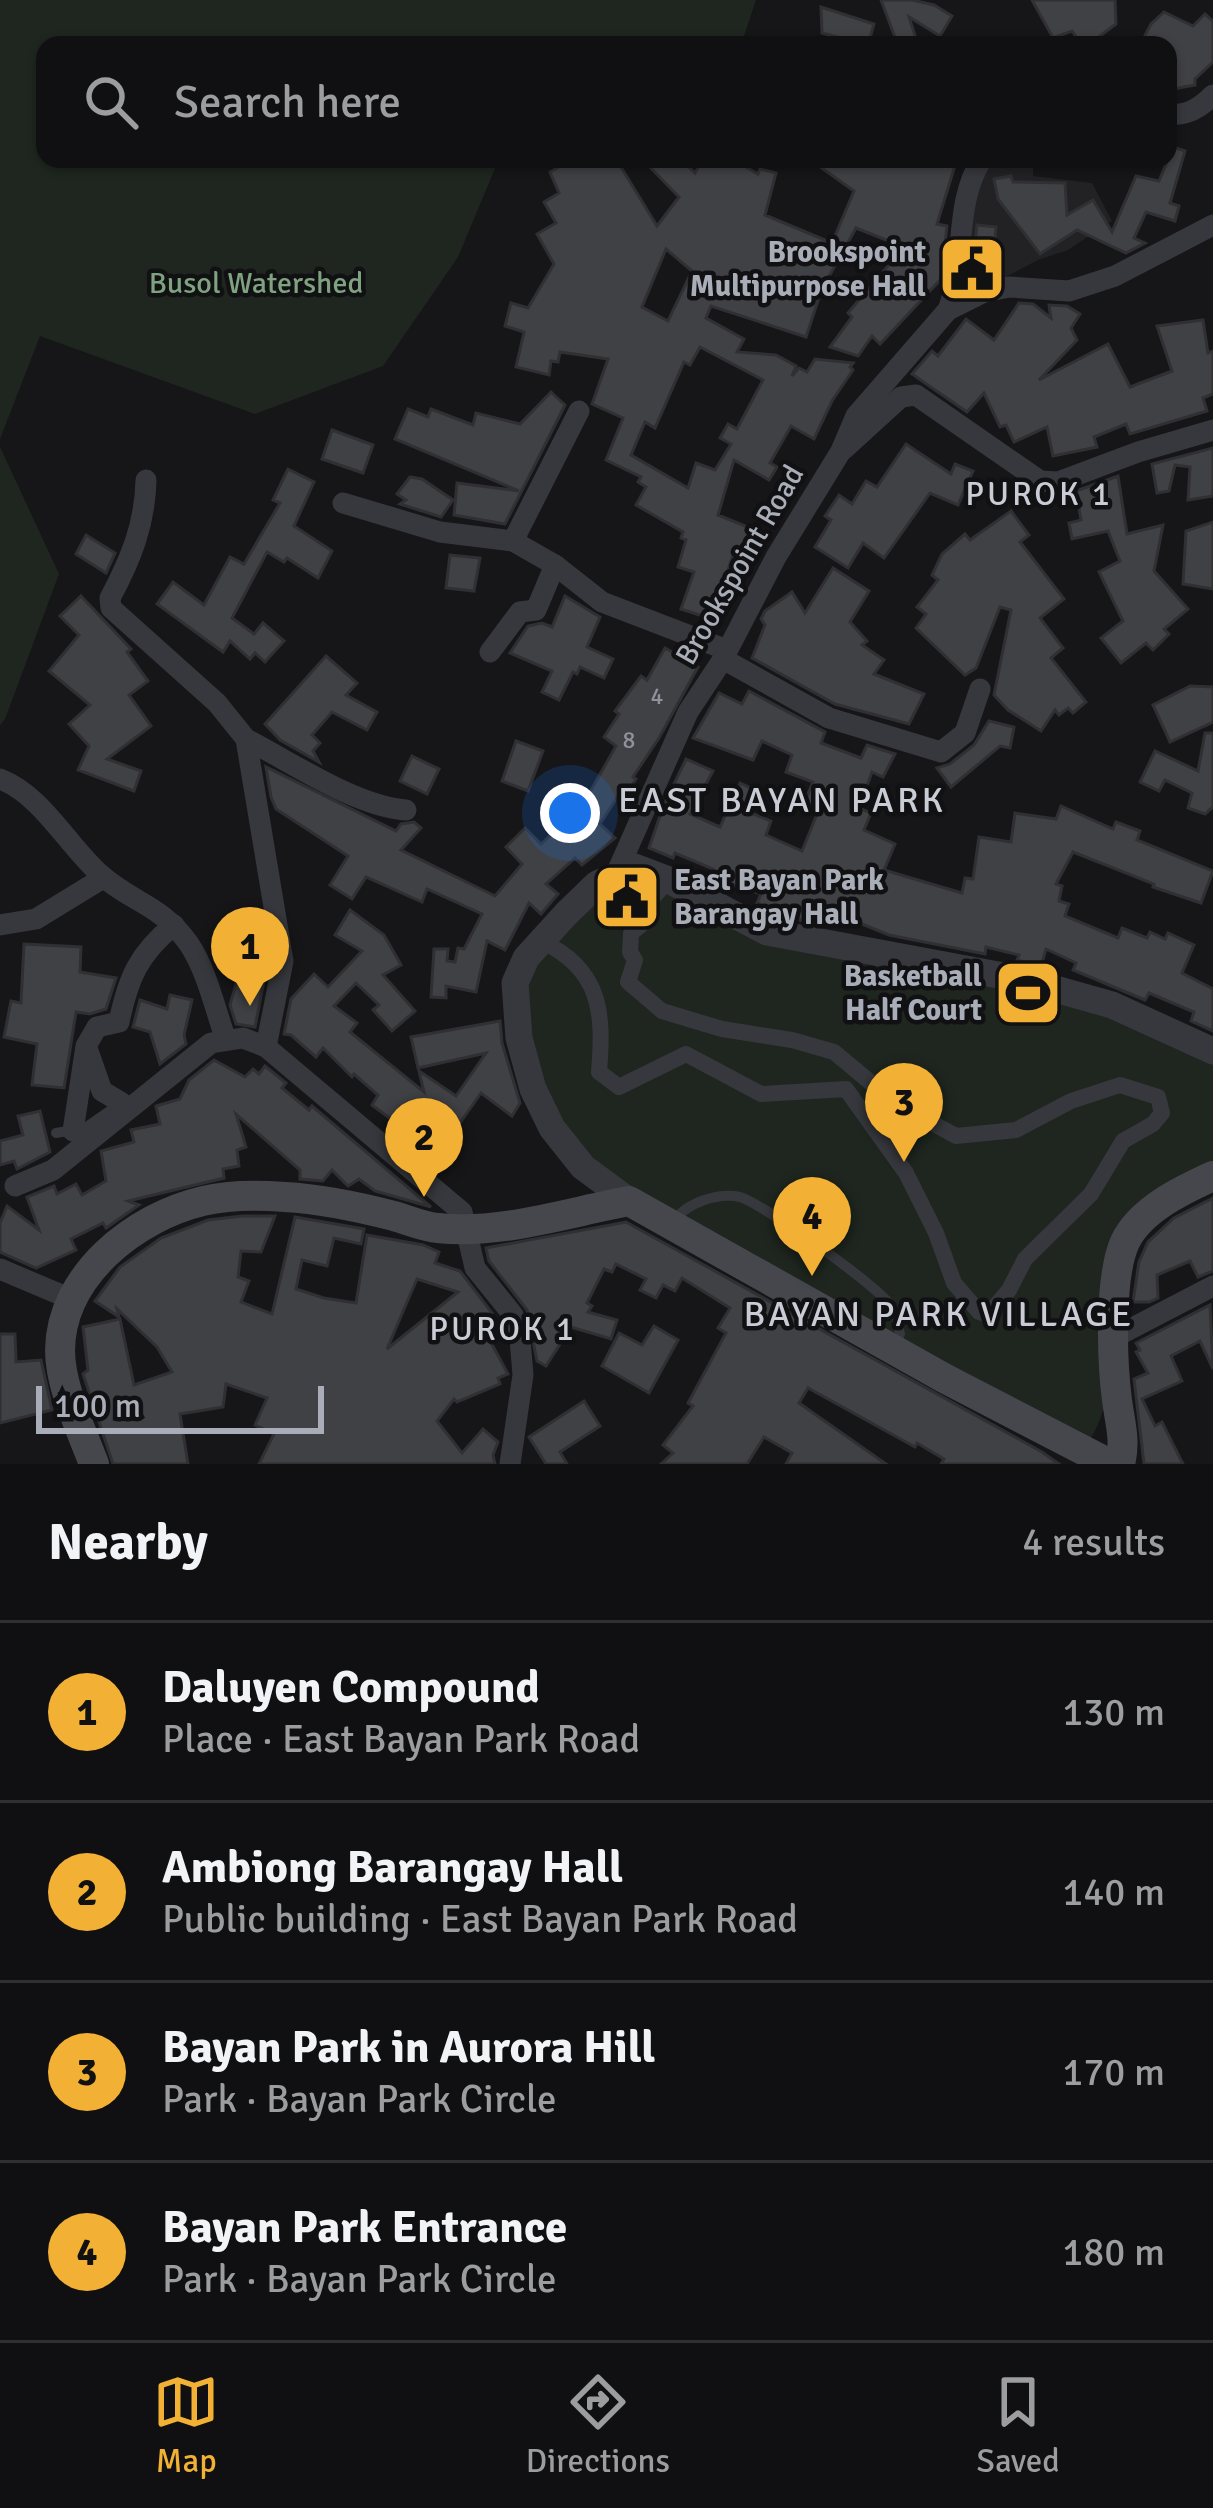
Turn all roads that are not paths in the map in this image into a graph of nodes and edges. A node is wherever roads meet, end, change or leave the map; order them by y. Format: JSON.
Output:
{"nodes":[{"id":1,"x":1213,"y":95,"type":"edge"},
{"id":2,"x":1177,"y":116,"type":"edge"},
{"id":3,"x":976,"y":168,"type":"edge"},
{"id":4,"x":1213,"y":225,"type":"edge"},
{"id":5,"x":948,"y":310,"type":"junction"},
{"id":6,"x":579,"y":411,"type":"dead end"},
{"id":7,"x":1213,"y":430,"type":"edge"},
{"id":8,"x":841,"y":451,"type":"junction"},
{"id":9,"x":146,"y":480,"type":"dead end"},
{"id":10,"x":343,"y":503,"type":"dead end"},
{"id":11,"x":514,"y":541,"type":"junction"},
{"id":12,"x":555,"y":565,"type":"junction"},
{"id":13,"x":490,"y":652,"type":"dead end"},
{"id":14,"x":725,"y":654,"type":"junction"},
{"id":15,"x":980,"y":689,"type":"dead end"},
{"id":16,"x":247,"y":739,"type":"junction"},
{"id":17,"x":0,"y":778,"type":"edge"},
{"id":18,"x":406,"y":810,"type":"dead end"},
{"id":19,"x":617,"y":872,"type":"junction"},
{"id":20,"x":103,"y":878,"type":"junction"},
{"id":21,"x":669,"y":880,"type":"junction"},
{"id":22,"x":0,"y":925,"type":"edge"},
{"id":23,"x":174,"y":925,"type":"junction"},
{"id":24,"x":542,"y":941,"type":"junction"},
{"id":25,"x":226,"y":1040,"type":"junction"},
{"id":26,"x":86,"y":1046,"type":"junction"},
{"id":27,"x":266,"y":1047,"type":"junction"},
{"id":28,"x":1213,"y":1051,"type":"edge"},
{"id":29,"x":130,"y":1101,"type":"junction"},
{"id":30,"x":65,"y":1132,"type":"joint"},
{"id":31,"x":1213,"y":1176,"type":"edge"},
{"id":32,"x":15,"y":1186,"type":"dead end"},
{"id":33,"x":629,"y":1201,"type":"junction"},
{"id":34,"x":673,"y":1224,"type":"junction"},
{"id":35,"x":464,"y":1228,"type":"junction"},
{"id":36,"x":0,"y":1269,"type":"edge"},
{"id":37,"x":1213,"y":1286,"type":"edge"},
{"id":38,"x":71,"y":1299,"type":"junction"},
{"id":39,"x":1115,"y":1337,"type":"junction"},
{"id":40,"x":892,"y":1348,"type":"junction"},
{"id":41,"x":1117,"y":1402,"type":"junction"},
{"id":42,"x":1099,"y":1460,"type":"edge"},
{"id":43,"x":94,"y":1464,"type":"edge"},
{"id":44,"x":510,"y":1464,"type":"edge"},
{"id":45,"x":1120,"y":1464,"type":"edge"}],
"edges":[{"from":1,"to":2,"type":"street"},
{"from":3,"to":5,"type":"street"},
{"from":4,"to":5,"type":"street"},
{"from":5,"to":8,"type":"street","name":"Brookspoint Road"},
{"from":6,"to":11,"type":"street"},
{"from":7,"to":8,"type":"street"},
{"from":8,"to":14,"type":"street","name":"Brookspoint Road"},
{"from":9,"to":16,"type":"street"},
{"from":10,"to":11,"type":"street"},
{"from":11,"to":12,"type":"street"},
{"from":12,"to":13,"type":"street"},
{"from":12,"to":14,"type":"street"},
{"from":14,"to":15,"type":"street"},
{"from":14,"to":19,"type":"street","name":"Brookspoint Road"},
{"from":16,"to":18,"type":"street"},
{"from":16,"to":27,"type":"street"},
{"from":17,"to":20,"type":"street"},
{"from":19,"to":21,"type":"street"},
{"from":19,"to":24,"type":"street"},
{"from":20,"to":22,"type":"street"},
{"from":20,"to":23,"type":"street"},
{"from":21,"to":24,"type":"street"},
{"from":21,"to":28,"type":"street"},
{"from":23,"to":25,"type":"street"},
{"from":23,"to":26,"type":"street"},
{"from":24,"to":33,"type":"street"},
{"from":25,"to":27,"type":"street"},
{"from":25,"to":29,"type":"street"},
{"from":26,"to":29,"type":"street"},
{"from":26,"to":30,"type":"street"},
{"from":27,"to":35,"type":"street"},
{"from":29,"to":30,"type":"lane"},
{"from":29,"to":32,"type":"street"},
{"from":31,"to":39,"type":"main road"},
{"from":33,"to":34,"type":"main road"},
{"from":33,"to":35,"type":"main road"},
{"from":34,"to":40,"type":"main road"},
{"from":34,"to":40,"type":"lane"},
{"from":35,"to":38,"type":"main road"},
{"from":35,"to":44,"type":"street"},
{"from":36,"to":38,"type":"street"},
{"from":37,"to":39,"type":"street"},
{"from":38,"to":43,"type":"main road"},
{"from":39,"to":41,"type":"main road"},
{"from":40,"to":42,"type":"main road"},
{"from":41,"to":42,"type":"main road"},
{"from":41,"to":45,"type":"main road"}]}
